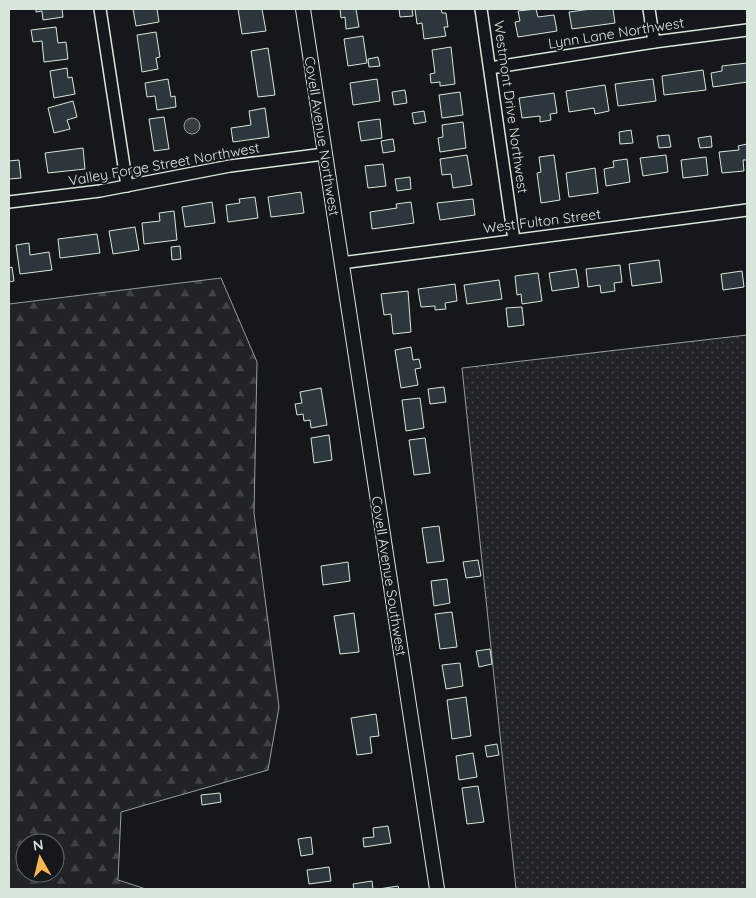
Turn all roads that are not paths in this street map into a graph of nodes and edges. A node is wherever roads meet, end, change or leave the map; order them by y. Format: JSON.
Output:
{"nodes":[{"id":1,"x":100,"y":9,"type":"edge"},
{"id":2,"x":303,"y":9,"type":"edge"},
{"id":3,"x":481,"y":9,"type":"edge"},
{"id":4,"x":649,"y":9,"type":"edge"},
{"id":5,"x":747,"y":30,"type":"edge"},
{"id":6,"x":654,"y":42,"type":"junction"},
{"id":7,"x":490,"y":68,"type":"junction"},
{"id":8,"x":324,"y":154,"type":"junction"},
{"id":9,"x":127,"y":186,"type":"junction"},
{"id":10,"x":9,"y":202,"type":"edge"},
{"id":11,"x":747,"y":210,"type":"edge"},
{"id":12,"x":514,"y":240,"type":"junction"},
{"id":13,"x":341,"y":263,"type":"junction"},
{"id":14,"x":438,"y":889,"type":"edge"}],
"edges":[{"from":1,"to":9,"type":"street"},
{"from":2,"to":8,"type":"street","name":"Covell Avenue Northwest"},
{"from":3,"to":7,"type":"street","name":"Westmont Drive Northwest"},
{"from":4,"to":6,"type":"street"},
{"from":5,"to":6,"type":"street","name":"Lynn Lane Northwest"},
{"from":6,"to":7,"type":"street","name":"Lynn Lane Northwest"},
{"from":7,"to":12,"type":"street","name":"Westmont Drive Northwest"},
{"from":8,"to":9,"type":"street","name":"Valley Forge Street Northwest"},
{"from":8,"to":13,"type":"street","name":"Covell Avenue Northwest"},
{"from":9,"to":10,"type":"street","name":"Valley Forge Street Northwest"},
{"from":11,"to":12,"type":"street","name":"West Fulton Street"},
{"from":12,"to":13,"type":"street","name":"West Fulton Street"},
{"from":13,"to":14,"type":"street","name":"Covell Avenue Southwest"}]}
